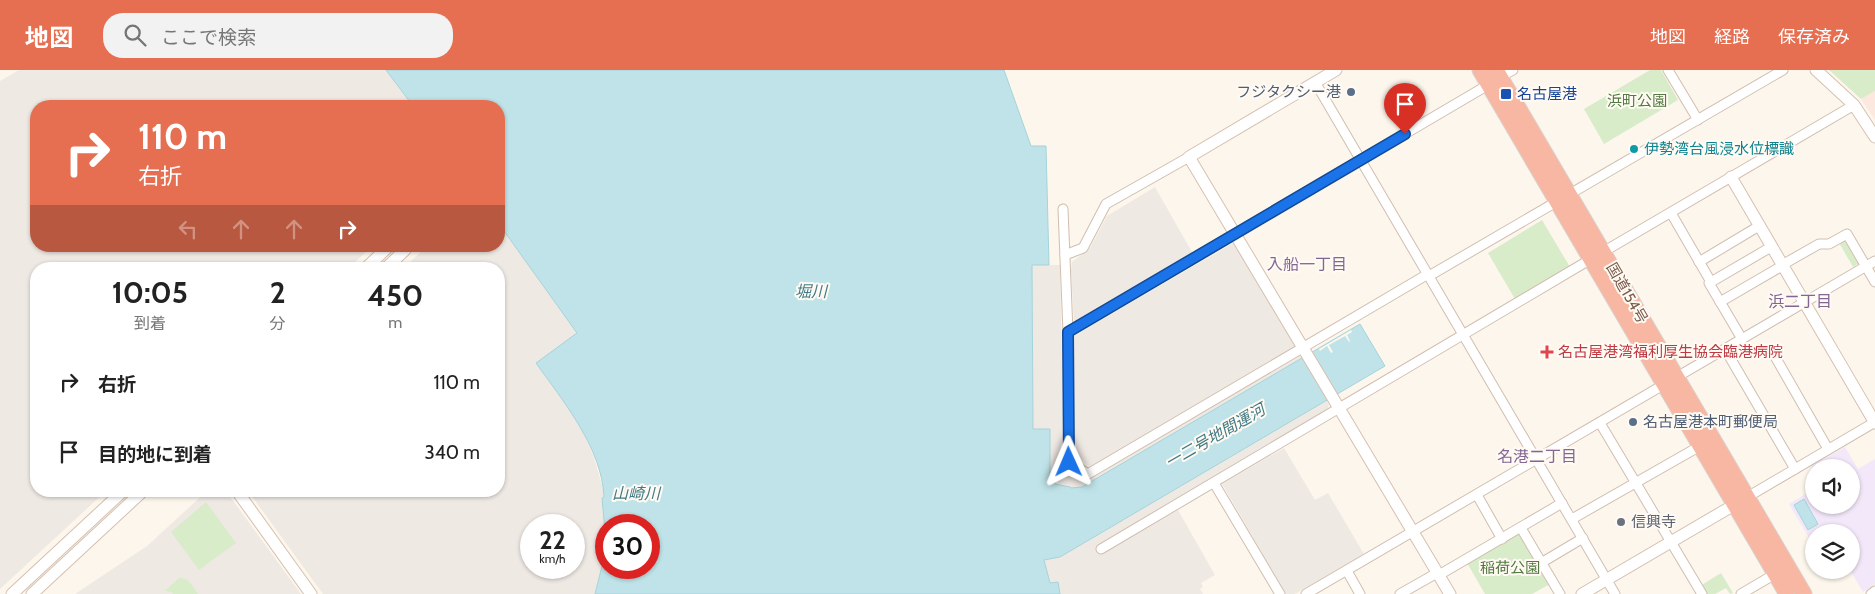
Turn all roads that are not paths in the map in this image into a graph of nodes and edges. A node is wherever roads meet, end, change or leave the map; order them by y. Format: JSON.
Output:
{"nodes":[{"id":1,"x":1336,"y":70,"type":"edge"},
{"id":2,"x":1480,"y":70,"type":"edge"},
{"id":3,"x":1668,"y":70,"type":"edge"},
{"id":4,"x":1783,"y":70,"type":"edge"},
{"id":5,"x":1816,"y":70,"type":"edge"},
{"id":6,"x":1499,"y":75,"type":"edge"},
{"id":7,"x":1315,"y":82,"type":"junction"},
{"id":8,"x":1854,"y":105,"type":"junction"},
{"id":9,"x":1698,"y":120,"type":"junction"},
{"id":10,"x":1875,"y":137,"type":"edge"},
{"id":11,"x":1189,"y":156,"type":"junction"},
{"id":12,"x":1361,"y":160,"type":"junction"},
{"id":13,"x":1731,"y":177,"type":"junction"},
{"id":14,"x":1563,"y":199,"type":"junction"},
{"id":15,"x":1063,"y":209,"type":"dead end"},
{"id":16,"x":1670,"y":212,"type":"junction"},
{"id":17,"x":1759,"y":226,"type":"junction"},
{"id":18,"x":1236,"y":234,"type":"junction"},
{"id":19,"x":1771,"y":247,"type":"junction"},
{"id":20,"x":383,"y":252,"type":"edge"},
{"id":21,"x":404,"y":252,"type":"edge"},
{"id":22,"x":1065,"y":255,"type":"junction"},
{"id":23,"x":1597,"y":256,"type":"junction"},
{"id":24,"x":1875,"y":261,"type":"edge"},
{"id":25,"x":372,"y":262,"type":"edge"},
{"id":26,"x":393,"y":262,"type":"edge"},
{"id":27,"x":1699,"y":262,"type":"junction"},
{"id":28,"x":1782,"y":266,"type":"junction"},
{"id":29,"x":1866,"y":266,"type":"junction"},
{"id":30,"x":1428,"y":275,"type":"junction"},
{"id":31,"x":1710,"y":282,"type":"junction"},
{"id":32,"x":1875,"y":282,"type":"edge"},
{"id":33,"x":1720,"y":302,"type":"junction"},
{"id":34,"x":1804,"y":303,"type":"junction"},
{"id":35,"x":1068,"y":332,"type":"junction"},
{"id":36,"x":1463,"y":334,"type":"junction"},
{"id":37,"x":1742,"y":339,"type":"junction"},
{"id":38,"x":1725,"y":349,"type":"junction"},
{"id":39,"x":1305,"y":350,"type":"junction"},
{"id":40,"x":1773,"y":354,"type":"dead end"},
{"id":41,"x":1670,"y":381,"type":"junction"},
{"id":42,"x":1338,"y":404,"type":"junction"},
{"id":43,"x":1875,"y":422,"type":"edge"},
{"id":44,"x":1600,"y":423,"type":"junction"},
{"id":45,"x":1700,"y":446,"type":"junction"},
{"id":46,"x":1828,"y":449,"type":"junction"},
{"id":47,"x":1537,"y":460,"type":"junction"},
{"id":48,"x":1795,"y":469,"type":"junction"},
{"id":49,"x":1214,"y":482,"type":"junction"},
{"id":50,"x":1635,"y":483,"type":"junction"},
{"id":51,"x":1477,"y":495,"type":"junction"},
{"id":52,"x":117,"y":497,"type":"edge"},
{"id":53,"x":137,"y":497,"type":"edge"},
{"id":54,"x":241,"y":497,"type":"edge"},
{"id":55,"x":1740,"y":501,"type":"junction"},
{"id":56,"x":1562,"y":503,"type":"junction"},
{"id":57,"x":1572,"y":520,"type":"junction"},
{"id":58,"x":1521,"y":528,"type":"junction"},
{"id":59,"x":1413,"y":532,"type":"junction"},
{"id":60,"x":1583,"y":538,"type":"junction"},
{"id":61,"x":1502,"y":539,"type":"junction"},
{"id":62,"x":1671,"y":542,"type":"junction"},
{"id":63,"x":1101,"y":548,"type":"dead end"},
{"id":64,"x":1541,"y":562,"type":"junction"},
{"id":65,"x":1347,"y":570,"type":"junction"},
{"id":66,"x":1438,"y":574,"type":"junction"},
{"id":67,"x":1775,"y":574,"type":"junction"},
{"id":68,"x":1607,"y":579,"type":"junction"},
{"id":69,"x":1875,"y":591,"type":"edge"},
{"id":70,"x":12,"y":594,"type":"edge"},
{"id":71,"x":32,"y":594,"type":"edge"},
{"id":72,"x":311,"y":594,"type":"edge"},
{"id":73,"x":1280,"y":594,"type":"edge"},
{"id":74,"x":1306,"y":594,"type":"edge"},
{"id":75,"x":1360,"y":594,"type":"edge"},
{"id":76,"x":1400,"y":594,"type":"edge"},
{"id":77,"x":1450,"y":594,"type":"edge"},
{"id":78,"x":1560,"y":594,"type":"edge"},
{"id":79,"x":1582,"y":594,"type":"edge"},
{"id":80,"x":1615,"y":594,"type":"edge"},
{"id":81,"x":1702,"y":594,"type":"edge"},
{"id":82,"x":1741,"y":594,"type":"edge"},
{"id":83,"x":1786,"y":594,"type":"edge"},
{"id":84,"x":1804,"y":594,"type":"edge"},
{"id":85,"x":1871,"y":594,"type":"edge"}],
"edges":[{"from":1,"to":7,"type":"street"},
{"from":2,"to":6,"type":"highway","name":"国道154号"},
{"from":3,"to":9,"type":"street"},
{"from":4,"to":9,"type":"street"},
{"from":5,"to":8,"type":"street"},
{"from":6,"to":12,"type":"street"},
{"from":6,"to":14,"type":"highway","name":"国道154号"},
{"from":7,"to":11,"type":"street"},
{"from":7,"to":12,"type":"street"},
{"from":8,"to":10,"type":"street"},
{"from":8,"to":13,"type":"street"},
{"from":9,"to":14,"type":"street"},
{"from":11,"to":18,"type":"street"},
{"from":11,"to":22,"type":"street"},
{"from":12,"to":18,"type":"street"},
{"from":12,"to":30,"type":"street"},
{"from":13,"to":16,"type":"street"},
{"from":13,"to":17,"type":"street"},
{"from":14,"to":23,"type":"highway","name":"国道154号"},
{"from":14,"to":30,"type":"street"},
{"from":15,"to":22,"type":"street"},
{"from":16,"to":23,"type":"street"},
{"from":16,"to":27,"type":"street"},
{"from":17,"to":19,"type":"street"},
{"from":17,"to":27,"type":"street"},
{"from":18,"to":35,"type":"street"},
{"from":18,"to":39,"type":"street"},
{"from":19,"to":28,"type":"street"},
{"from":19,"to":31,"type":"street"},
{"from":20,"to":25,"type":"street"},
{"from":21,"to":26,"type":"street"},
{"from":22,"to":35,"type":"street"},
{"from":23,"to":36,"type":"street"},
{"from":23,"to":41,"type":"highway","name":"国道154号"},
{"from":24,"to":29,"type":"street"},
{"from":27,"to":31,"type":"street"},
{"from":28,"to":29,"type":"street"},
{"from":28,"to":33,"type":"street"},
{"from":28,"to":34,"type":"street"},
{"from":29,"to":32,"type":"street"},
{"from":29,"to":34,"type":"street"},
{"from":30,"to":36,"type":"street"},
{"from":30,"to":39,"type":"street"},
{"from":31,"to":33,"type":"street"},
{"from":33,"to":37,"type":"street"},
{"from":34,"to":37,"type":"street"},
{"from":34,"to":43,"type":"street"},
{"from":35,"to":39,"type":"street"},
{"from":36,"to":42,"type":"street"},
{"from":36,"to":47,"type":"street"},
{"from":37,"to":38,"type":"street"},
{"from":38,"to":41,"type":"street"},
{"from":38,"to":48,"type":"street"},
{"from":39,"to":42,"type":"street"},
{"from":40,"to":46,"type":"street"},
{"from":41,"to":44,"type":"street"},
{"from":41,"to":45,"type":"highway","name":"国道154号"},
{"from":41,"to":55,"type":"highway","name":"国道154号"},
{"from":42,"to":49,"type":"street"},
{"from":42,"to":59,"type":"street"},
{"from":43,"to":46,"type":"street"},
{"from":44,"to":47,"type":"street"},
{"from":44,"to":50,"type":"street"},
{"from":45,"to":50,"type":"street"},
{"from":45,"to":55,"type":"highway","name":"国道154号"},
{"from":46,"to":48,"type":"street"},
{"from":47,"to":51,"type":"street"},
{"from":47,"to":56,"type":"street"},
{"from":48,"to":55,"type":"street"},
{"from":49,"to":63,"type":"street"},
{"from":49,"to":73,"type":"street"},
{"from":50,"to":57,"type":"street"},
{"from":50,"to":62,"type":"street"},
{"from":51,"to":59,"type":"street"},
{"from":51,"to":61,"type":"street"},
{"from":52,"to":70,"type":"street"},
{"from":53,"to":71,"type":"street"},
{"from":54,"to":72,"type":"street"},
{"from":55,"to":62,"type":"street"},
{"from":55,"to":67,"type":"highway","name":"国道154号"},
{"from":55,"to":84,"type":"highway","name":"国道154号"},
{"from":56,"to":57,"type":"street"},
{"from":56,"to":58,"type":"street"},
{"from":57,"to":60,"type":"street"},
{"from":58,"to":61,"type":"street"},
{"from":58,"to":64,"type":"street"},
{"from":59,"to":65,"type":"street"},
{"from":59,"to":66,"type":"street"},
{"from":60,"to":64,"type":"street"},
{"from":60,"to":68,"type":"street"},
{"from":61,"to":66,"type":"street"},
{"from":62,"to":68,"type":"street"},
{"from":62,"to":81,"type":"street"},
{"from":64,"to":78,"type":"street"},
{"from":65,"to":74,"type":"street"},
{"from":65,"to":75,"type":"street"},
{"from":66,"to":76,"type":"street"},
{"from":66,"to":77,"type":"street"},
{"from":67,"to":82,"type":"street"},
{"from":67,"to":83,"type":"highway","name":"国道154号"},
{"from":68,"to":79,"type":"street"},
{"from":68,"to":80,"type":"street"},
{"from":69,"to":85,"type":"street"}]}
